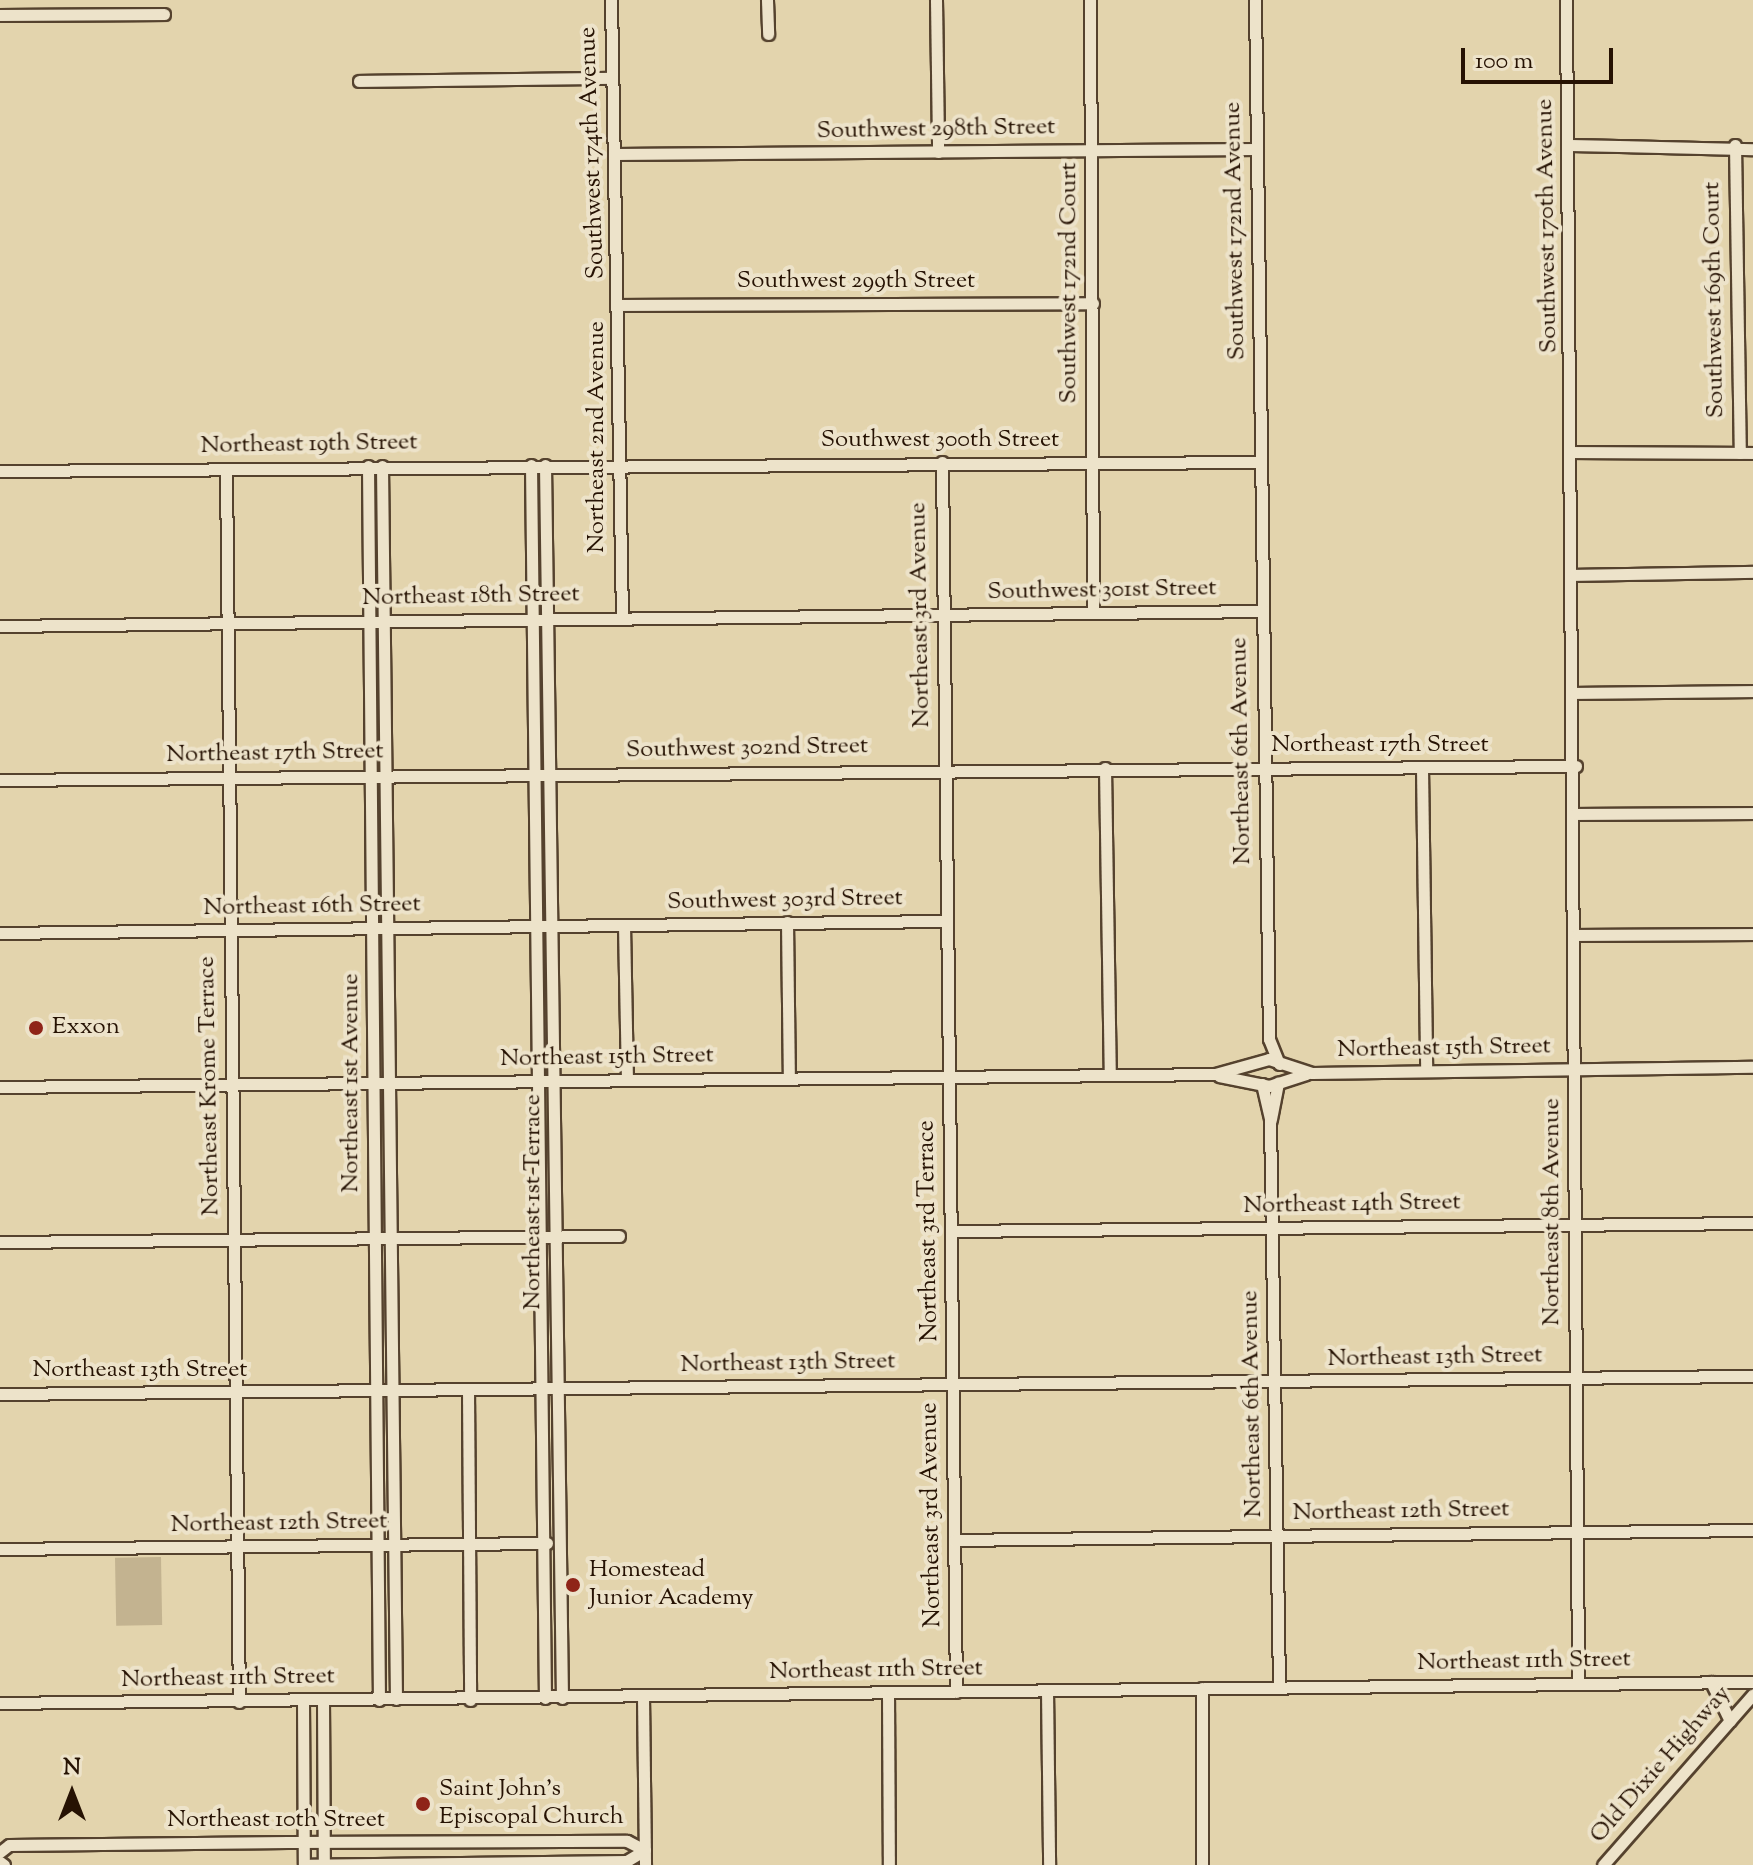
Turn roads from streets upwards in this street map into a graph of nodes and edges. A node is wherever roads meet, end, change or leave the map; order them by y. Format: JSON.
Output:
{"nodes":[{"id":1,"x":611,"y":0,"type":"edge"},
{"id":2,"x":767,"y":0,"type":"edge"},
{"id":3,"x":936,"y":0,"type":"edge"},
{"id":4,"x":1090,"y":0,"type":"edge"},
{"id":5,"x":1255,"y":0,"type":"edge"},
{"id":6,"x":1566,"y":0,"type":"edge"},
{"id":7,"x":164,"y":14,"type":"dead end"},
{"id":8,"x":0,"y":15,"type":"edge"},
{"id":9,"x":768,"y":34,"type":"dead end"},
{"id":10,"x":612,"y":78,"type":"junction"},
{"id":11,"x":359,"y":81,"type":"dead end"},
{"id":12,"x":1570,"y":145,"type":"junction"},
{"id":13,"x":1735,"y":145,"type":"junction"},
{"id":14,"x":1257,"y":149,"type":"junction"},
{"id":15,"x":1753,"y":149,"type":"edge"},
{"id":16,"x":1092,"y":150,"type":"junction"},
{"id":17,"x":938,"y":152,"type":"junction"},
{"id":18,"x":615,"y":154,"type":"junction"},
{"id":19,"x":1093,"y":303,"type":"junction"},
{"id":20,"x":619,"y":305,"type":"junction"},
{"id":21,"x":1573,"y":452,"type":"junction"},
{"id":22,"x":1740,"y":453,"type":"junction"},
{"id":23,"x":1753,"y":453,"type":"edge"},
{"id":24,"x":942,"y":462,"type":"junction"},
{"id":25,"x":1094,"y":462,"type":"junction"},
{"id":26,"x":1261,"y":462,"type":"junction"},
{"id":27,"x":531,"y":465,"type":"junction"},
{"id":28,"x":545,"y":465,"type":"junction"},
{"id":29,"x":620,"y":465,"type":"junction"},
{"id":30,"x":368,"y":466,"type":"junction"},
{"id":31,"x":382,"y":466,"type":"junction"},
{"id":32,"x":226,"y":469,"type":"junction"},
{"id":33,"x":0,"y":471,"type":"edge"},
{"id":34,"x":1753,"y":572,"type":"edge"},
{"id":35,"x":1574,"y":575,"type":"junction"},
{"id":36,"x":1263,"y":611,"type":"junction"},
{"id":37,"x":1093,"y":613,"type":"junction"},
{"id":38,"x":942,"y":615,"type":"junction"},
{"id":39,"x":622,"y":617,"type":"junction"},
{"id":40,"x":533,"y":618,"type":"junction"},
{"id":41,"x":548,"y":618,"type":"junction"},
{"id":42,"x":228,"y":621,"type":"junction"},
{"id":43,"x":369,"y":621,"type":"junction"},
{"id":44,"x":384,"y":621,"type":"junction"},
{"id":45,"x":0,"y":626,"type":"edge"},
{"id":46,"x":1753,"y":691,"type":"edge"},
{"id":47,"x":1575,"y":693,"type":"junction"},
{"id":48,"x":1576,"y":766,"type":"junction"},
{"id":49,"x":945,"y":768,"type":"junction"},
{"id":50,"x":1105,"y":768,"type":"junction"},
{"id":51,"x":1263,"y":768,"type":"junction"},
{"id":52,"x":1422,"y":768,"type":"junction"},
{"id":53,"x":386,"y":774,"type":"junction"},
{"id":54,"x":534,"y":774,"type":"junction"},
{"id":55,"x":550,"y":774,"type":"junction"},
{"id":56,"x":370,"y":775,"type":"junction"},
{"id":57,"x":229,"y":776,"type":"junction"},
{"id":58,"x":0,"y":780,"type":"edge"},
{"id":59,"x":1753,"y":813,"type":"edge"},
{"id":60,"x":1576,"y":814,"type":"junction"},
{"id":61,"x":947,"y":921,"type":"junction"},
{"id":62,"x":787,"y":922,"type":"junction"},
{"id":63,"x":624,"y":925,"type":"junction"},
{"id":64,"x":537,"y":926,"type":"junction"},
{"id":65,"x":553,"y":926,"type":"junction"},
{"id":66,"x":372,"y":928,"type":"junction"},
{"id":67,"x":388,"y":928,"type":"junction"},
{"id":68,"x":231,"y":929,"type":"junction"},
{"id":69,"x":0,"y":933,"type":"edge"},
{"id":70,"x":1753,"y":934,"type":"edge"},
{"id":71,"x":1577,"y":935,"type":"junction"},
{"id":72,"x":1269,"y":1039,"type":"junction"},
{"id":73,"x":1260,"y":1063,"type":"junction"},
{"id":74,"x":1280,"y":1065,"type":"junction"},
{"id":75,"x":1753,"y":1067,"type":"edge"},
{"id":76,"x":1576,"y":1070,"type":"junction"},
{"id":77,"x":1426,"y":1071,"type":"junction"},
{"id":78,"x":1312,"y":1073,"type":"junction"},
{"id":79,"x":1215,"y":1074,"type":"junction"},
{"id":80,"x":1110,"y":1075,"type":"junction"},
{"id":81,"x":949,"y":1077,"type":"junction"},
{"id":82,"x":789,"y":1078,"type":"junction"},
{"id":83,"x":627,"y":1080,"type":"junction"},
{"id":84,"x":538,"y":1081,"type":"junction"},
{"id":85,"x":555,"y":1081,"type":"junction"},
{"id":86,"x":374,"y":1082,"type":"junction"},
{"id":87,"x":391,"y":1082,"type":"junction"},
{"id":88,"x":1278,"y":1082,"type":"junction"},
{"id":89,"x":233,"y":1083,"type":"junction"},
{"id":90,"x":1262,"y":1084,"type":"junction"},
{"id":91,"x":0,"y":1087,"type":"edge"},
{"id":92,"x":1270,"y":1119,"type":"junction"},
{"id":93,"x":1753,"y":1223,"type":"edge"},
{"id":94,"x":1575,"y":1225,"type":"junction"},
{"id":95,"x":1272,"y":1228,"type":"junction"},
{"id":96,"x":951,"y":1231,"type":"junction"},
{"id":97,"x":556,"y":1236,"type":"junction"},
{"id":98,"x":619,"y":1236,"type":"dead end"},
{"id":99,"x":539,"y":1237,"type":"junction"},
{"id":100,"x":375,"y":1238,"type":"junction"},
{"id":101,"x":392,"y":1238,"type":"junction"},
{"id":102,"x":234,"y":1239,"type":"junction"},
{"id":103,"x":0,"y":1242,"type":"edge"},
{"id":104,"x":1753,"y":1376,"type":"edge"},
{"id":105,"x":1576,"y":1378,"type":"junction"},
{"id":106,"x":1274,"y":1382,"type":"junction"},
{"id":107,"x":953,"y":1385,"type":"junction"},
{"id":108,"x":541,"y":1389,"type":"junction"},
{"id":109,"x":557,"y":1389,"type":"junction"},
{"id":110,"x":468,"y":1390,"type":"junction"},
{"id":111,"x":377,"y":1391,"type":"junction"},
{"id":112,"x":393,"y":1391,"type":"junction"},
{"id":113,"x":235,"y":1393,"type":"junction"},
{"id":114,"x":0,"y":1394,"type":"edge"},
{"id":115,"x":1753,"y":1530,"type":"edge"},
{"id":116,"x":1577,"y":1532,"type":"junction"},
{"id":117,"x":1277,"y":1535,"type":"junction"},
{"id":118,"x":954,"y":1540,"type":"junction"},
{"id":119,"x":543,"y":1543,"type":"junction"},
{"id":120,"x":560,"y":1543,"type":"junction"},
{"id":121,"x":378,"y":1544,"type":"junction"},
{"id":122,"x":396,"y":1544,"type":"junction"},
{"id":123,"x":468,"y":1544,"type":"junction"},
{"id":124,"x":237,"y":1547,"type":"junction"},
{"id":125,"x":0,"y":1549,"type":"edge"},
{"id":126,"x":1711,"y":1682,"type":"junction"},
{"id":127,"x":1753,"y":1682,"type":"edge"},
{"id":128,"x":1578,"y":1683,"type":"junction"},
{"id":129,"x":1202,"y":1688,"type":"junction"},
{"id":130,"x":1279,"y":1688,"type":"junction"},
{"id":131,"x":1047,"y":1690,"type":"junction"},
{"id":132,"x":956,"y":1692,"type":"junction"},
{"id":133,"x":888,"y":1693,"type":"junction"},
{"id":134,"x":1753,"y":1694,"type":"edge"},
{"id":135,"x":643,"y":1697,"type":"junction"},
{"id":136,"x":545,"y":1698,"type":"junction"},
{"id":137,"x":562,"y":1698,"type":"junction"},
{"id":138,"x":396,"y":1699,"type":"junction"},
{"id":139,"x":303,"y":1700,"type":"junction"},
{"id":140,"x":323,"y":1700,"type":"junction"},
{"id":141,"x":379,"y":1700,"type":"junction"},
{"id":142,"x":470,"y":1700,"type":"junction"},
{"id":143,"x":239,"y":1702,"type":"junction"},
{"id":144,"x":0,"y":1703,"type":"edge"},
{"id":145,"x":1730,"y":1721,"type":"junction"},
{"id":146,"x":304,"y":1842,"type":"junction"},
{"id":147,"x":464,"y":1842,"type":"junction"},
{"id":148,"x":323,"y":1843,"type":"junction"},
{"id":149,"x":645,"y":1850,"type":"junction"},
{"id":150,"x":0,"y":1852,"type":"edge"},
{"id":151,"x":465,"y":1863,"type":"junction"},
{"id":152,"x":307,"y":1865,"type":"edge"},
{"id":153,"x":324,"y":1865,"type":"edge"},
{"id":154,"x":645,"y":1865,"type":"edge"},
{"id":155,"x":889,"y":1865,"type":"edge"},
{"id":156,"x":1049,"y":1865,"type":"edge"},
{"id":157,"x":1202,"y":1865,"type":"edge"},
{"id":158,"x":1603,"y":1865,"type":"edge"}],
"edges":[{"from":1,"to":10,"type":"street","name":"Southwest 174th Avenue"},
{"from":2,"to":9,"type":"street"},
{"from":3,"to":17,"type":"street"},
{"from":4,"to":16,"type":"street","name":"Southwest 172nd Court"},
{"from":5,"to":14,"type":"street","name":"Southwest 172nd Avenue"},
{"from":6,"to":12,"type":"street","name":"Southwest 170th Avenue"},
{"from":7,"to":8,"type":"street"},
{"from":10,"to":11,"type":"street"},
{"from":10,"to":18,"type":"street","name":"Southwest 174th Avenue"},
{"from":12,"to":13,"type":"street"},
{"from":12,"to":21,"type":"street","name":"Southwest 170th Avenue"},
{"from":13,"to":15,"type":"street"},
{"from":13,"to":22,"type":"street","name":"Southwest 169th Court"},
{"from":14,"to":16,"type":"street","name":"Southwest 298th Street"},
{"from":14,"to":26,"type":"street","name":"Southwest 172nd Avenue"},
{"from":16,"to":17,"type":"street","name":"Southwest 298th Street"},
{"from":16,"to":19,"type":"street","name":"Southwest 172nd Court"},
{"from":17,"to":18,"type":"street","name":"Southwest 298th Street"},
{"from":18,"to":20,"type":"street","name":"Southwest 174th Avenue"},
{"from":19,"to":20,"type":"street","name":"Southwest 299th Street"},
{"from":19,"to":25,"type":"street","name":"Southwest 172nd Court"},
{"from":20,"to":29,"type":"street","name":"Northeast 2nd Avenue"},
{"from":21,"to":22,"type":"street"},
{"from":21,"to":35,"type":"street","name":"Northeast 8th Avenue"},
{"from":22,"to":23,"type":"street"},
{"from":24,"to":25,"type":"street","name":"Southwest 300th Street"},
{"from":24,"to":29,"type":"street","name":"Southwest 300th Street"},
{"from":24,"to":38,"type":"street","name":"Northeast 3rd Avenue"},
{"from":25,"to":26,"type":"street","name":"Southwest 300th Street"},
{"from":25,"to":37,"type":"street","name":"Southwest 172nd Court"},
{"from":26,"to":36,"type":"street","name":"Northeast 6th Avenue"},
{"from":27,"to":28,"type":"street","name":"Northeast 19th Street"},
{"from":27,"to":31,"type":"street","name":"Northeast 19th Street"},
{"from":27,"to":40,"type":"street","name":"Northeast 1st Terrace"},
{"from":28,"to":29,"type":"street","name":"Northeast 19th Street"},
{"from":28,"to":41,"type":"street","name":"Northeast 1st Terrace"},
{"from":29,"to":39,"type":"street","name":"Northeast 2nd Avenue"},
{"from":30,"to":31,"type":"street","name":"Northeast 19th Street"},
{"from":30,"to":32,"type":"street","name":"Northeast 19th Street"},
{"from":30,"to":43,"type":"street","name":"Northeast 1st Avenue"},
{"from":31,"to":44,"type":"street","name":"Northeast 1st Avenue"},
{"from":32,"to":33,"type":"street","name":"Northeast 19th Street"},
{"from":32,"to":42,"type":"street","name":"Northeast Krome Terrace"},
{"from":34,"to":35,"type":"street"},
{"from":35,"to":47,"type":"street","name":"Northeast 8th Avenue"},
{"from":36,"to":37,"type":"street","name":"Southwest 301st Street"},
{"from":36,"to":51,"type":"street","name":"Northeast 6th Avenue"},
{"from":37,"to":38,"type":"street","name":"Southwest 301st Street"},
{"from":38,"to":39,"type":"street","name":"Northeast 18th Street"},
{"from":38,"to":49,"type":"street","name":"Northeast 3rd Avenue"},
{"from":39,"to":41,"type":"street","name":"Northeast 18th Street"},
{"from":40,"to":41,"type":"street","name":"Northeast 18th Street"},
{"from":40,"to":44,"type":"street","name":"Northeast 18th Street"},
{"from":40,"to":54,"type":"street","name":"Northeast 1st Terrace"},
{"from":41,"to":55,"type":"street","name":"Northeast 1st Terrace"},
{"from":42,"to":43,"type":"street","name":"Northeast 18th Street"},
{"from":42,"to":45,"type":"street","name":"Northeast 18th Street"},
{"from":42,"to":57,"type":"street","name":"Northeast Krome Terrace"},
{"from":43,"to":44,"type":"street","name":"Northeast 18th Street"},
{"from":43,"to":56,"type":"street","name":"Northeast 1st Avenue"},
{"from":44,"to":53,"type":"street","name":"Northeast 1st Avenue"},
{"from":46,"to":47,"type":"street"},
{"from":47,"to":48,"type":"street","name":"Northeast 8th Avenue"},
{"from":48,"to":52,"type":"street","name":"Northeast 17th Street"},
{"from":48,"to":60,"type":"street","name":"Northeast 8th Avenue"},
{"from":49,"to":50,"type":"street","name":"Northeast 17th Street"},
{"from":49,"to":55,"type":"street","name":"Southwest 302nd Street"},
{"from":49,"to":61,"type":"street","name":"Northeast 3rd Avenue"},
{"from":50,"to":51,"type":"street","name":"Northeast 17th Street"},
{"from":50,"to":80,"type":"street"},
{"from":51,"to":52,"type":"street","name":"Northeast 17th Street"},
{"from":51,"to":72,"type":"street","name":"Northeast 6th Avenue"},
{"from":52,"to":77,"type":"street"},
{"from":53,"to":54,"type":"street","name":"Northeast 17th Street"},
{"from":53,"to":56,"type":"street","name":"Northeast 17th Street"},
{"from":53,"to":67,"type":"street","name":"Northeast 1st Avenue"},
{"from":54,"to":55,"type":"street","name":"Northeast 17th Street"},
{"from":54,"to":64,"type":"street","name":"Northeast 1st Terrace"},
{"from":55,"to":65,"type":"street","name":"Northeast 1st Terrace"},
{"from":56,"to":57,"type":"street","name":"Northeast 17th Street"},
{"from":56,"to":66,"type":"street","name":"Northeast 1st Avenue"},
{"from":57,"to":58,"type":"street","name":"Northeast 17th Street"},
{"from":57,"to":68,"type":"street","name":"Northeast Krome Terrace"},
{"from":59,"to":60,"type":"street"},
{"from":60,"to":71,"type":"street","name":"Northeast 8th Avenue"},
{"from":61,"to":62,"type":"street","name":"Southwest 303rd Street"},
{"from":61,"to":81,"type":"street","name":"Northeast 3rd Terrace"},
{"from":62,"to":63,"type":"street","name":"Southwest 303rd Street"},
{"from":62,"to":82,"type":"street"},
{"from":63,"to":65,"type":"street","name":"Northeast 16th Street"},
{"from":63,"to":83,"type":"street"},
{"from":64,"to":65,"type":"street","name":"Northeast 16th Street"},
{"from":64,"to":67,"type":"street","name":"Northeast 16th Street"},
{"from":64,"to":84,"type":"street","name":"Northeast 1st Terrace"},
{"from":65,"to":85,"type":"street","name":"Northeast 1st Terrace"},
{"from":66,"to":67,"type":"street","name":"Northeast 16th Street"},
{"from":66,"to":68,"type":"street","name":"Northeast 16th Street"},
{"from":66,"to":86,"type":"street","name":"Northeast 1st Avenue"},
{"from":67,"to":87,"type":"street","name":"Northeast 1st Avenue"},
{"from":68,"to":69,"type":"street","name":"Northeast 16th Street"},
{"from":68,"to":89,"type":"street","name":"Northeast Krome Terrace"},
{"from":70,"to":71,"type":"street"},
{"from":71,"to":76,"type":"street","name":"Northeast 8th Avenue"},
{"from":72,"to":73,"type":"street","name":"Northeast 6th Avenue"},
{"from":72,"to":74,"type":"street","name":"Northeast 6th Avenue"},
{"from":73,"to":74,"type":"street","name":"Northeast 15th Street"},
{"from":73,"to":79,"type":"street","name":"Northeast 15th Street"},
{"from":73,"to":90,"type":"street","name":"Northeast 6th Avenue"},
{"from":74,"to":78,"type":"street","name":"Northeast 15th Street"},
{"from":74,"to":88,"type":"street","name":"Northeast 6th Avenue"},
{"from":75,"to":76,"type":"street","name":"Northeast 15th Street"},
{"from":76,"to":77,"type":"street","name":"Northeast 15th Street"},
{"from":76,"to":94,"type":"street","name":"Northeast 8th Avenue"},
{"from":77,"to":78,"type":"street","name":"Northeast 15th Street"},
{"from":78,"to":88,"type":"street","name":"Northeast 15th Street"},
{"from":79,"to":80,"type":"street","name":"Northeast 15th Street"},
{"from":79,"to":90,"type":"street","name":"Northeast 15th Street"},
{"from":80,"to":81,"type":"street","name":"Northeast 15th Street"},
{"from":81,"to":82,"type":"street","name":"Northeast 15th Street"},
{"from":81,"to":96,"type":"street","name":"Northeast 3rd Terrace"},
{"from":82,"to":83,"type":"street","name":"Northeast 15th Street"},
{"from":83,"to":85,"type":"street","name":"Northeast 15th Street"},
{"from":84,"to":85,"type":"street","name":"Northeast 15th Street"},
{"from":84,"to":87,"type":"street","name":"Northeast 15th Street"},
{"from":84,"to":99,"type":"street","name":"Northeast 1st Terrace"},
{"from":85,"to":97,"type":"street","name":"Northeast 1st Terrace"},
{"from":86,"to":87,"type":"street","name":"Northeast 15th Street"},
{"from":86,"to":89,"type":"street","name":"Northeast 15th Street"},
{"from":86,"to":100,"type":"street","name":"Northeast 1st Avenue"},
{"from":87,"to":101,"type":"street","name":"Northeast 1st Avenue"},
{"from":88,"to":90,"type":"street","name":"Northeast 15th Street"},
{"from":88,"to":92,"type":"street","name":"Northeast 6th Avenue"},
{"from":89,"to":91,"type":"street","name":"Northeast 15th Street"},
{"from":89,"to":102,"type":"street","name":"Northeast Krome Terrace"},
{"from":90,"to":92,"type":"street","name":"Northeast 6th Avenue"},
{"from":92,"to":95,"type":"street","name":"Northeast 6th Avenue"},
{"from":93,"to":94,"type":"street","name":"Northeast 14th Street"},
{"from":94,"to":95,"type":"street","name":"Northeast 14th Street"},
{"from":94,"to":105,"type":"street","name":"Northeast 8th Avenue"},
{"from":95,"to":96,"type":"street","name":"Northeast 14th Street"},
{"from":95,"to":106,"type":"street","name":"Northeast 6th Avenue"},
{"from":96,"to":107,"type":"street","name":"Northeast 3rd Terrace"},
{"from":97,"to":98,"type":"street"},
{"from":97,"to":99,"type":"street"},
{"from":97,"to":109,"type":"street","name":"Northeast 1st Terrace"},
{"from":99,"to":101,"type":"street"},
{"from":99,"to":108,"type":"street","name":"Northeast 1st Terrace"},
{"from":100,"to":101,"type":"street"},
{"from":100,"to":102,"type":"street"},
{"from":100,"to":111,"type":"street","name":"Northeast 1st Avenue"},
{"from":101,"to":112,"type":"street","name":"Northeast 1st Avenue"},
{"from":102,"to":103,"type":"street"},
{"from":102,"to":113,"type":"street","name":"Northeast Krome Terrace"},
{"from":104,"to":105,"type":"street","name":"Northeast 13th Street"},
{"from":105,"to":106,"type":"street","name":"Northeast 13th Street"},
{"from":105,"to":116,"type":"street","name":"Northeast 8th Avenue"},
{"from":106,"to":107,"type":"street","name":"Northeast 13th Street"},
{"from":106,"to":117,"type":"street","name":"Northeast 6th Avenue"},
{"from":107,"to":109,"type":"street","name":"Northeast 13th Street"},
{"from":107,"to":118,"type":"street","name":"Northeast 3rd Avenue"},
{"from":108,"to":109,"type":"street","name":"Northeast 13th Street"},
{"from":108,"to":110,"type":"street","name":"Northeast 13th Street"},
{"from":108,"to":119,"type":"street","name":"Northeast 1st Terrace"},
{"from":109,"to":120,"type":"street","name":"Northeast 1st Terrace"},
{"from":110,"to":112,"type":"street","name":"Northeast 13th Street"},
{"from":110,"to":123,"type":"street"},
{"from":111,"to":112,"type":"street","name":"Northeast 13th Street"},
{"from":111,"to":113,"type":"street","name":"Northeast 13th Street"},
{"from":111,"to":121,"type":"street","name":"Northeast 1st Avenue"},
{"from":112,"to":122,"type":"street","name":"Northeast 1st Avenue"},
{"from":113,"to":114,"type":"street","name":"Northeast 13th Street"},
{"from":113,"to":124,"type":"street","name":"Northeast Krome Terrace"},
{"from":115,"to":116,"type":"street","name":"Northeast 12th Street"},
{"from":116,"to":117,"type":"street","name":"Northeast 12th Street"},
{"from":116,"to":128,"type":"street","name":"Northeast 8th Avenue"},
{"from":117,"to":118,"type":"street","name":"Northeast 12th Street"},
{"from":117,"to":130,"type":"street","name":"Northeast 6th Avenue"},
{"from":118,"to":132,"type":"street","name":"Northeast 3rd Avenue"},
{"from":119,"to":120,"type":"street","name":"Northeast 12th Street"},
{"from":119,"to":123,"type":"street","name":"Northeast 12th Street"},
{"from":119,"to":136,"type":"street","name":"Northeast 1st Terrace"},
{"from":120,"to":137,"type":"street","name":"Northeast 1st Terrace"},
{"from":121,"to":122,"type":"street","name":"Northeast 12th Street"},
{"from":121,"to":124,"type":"street","name":"Northeast 12th Street"},
{"from":121,"to":141,"type":"street","name":"Northeast 1st Avenue"},
{"from":122,"to":123,"type":"street","name":"Northeast 12th Street"},
{"from":122,"to":138,"type":"street","name":"Northeast 1st Avenue"},
{"from":123,"to":142,"type":"street"},
{"from":124,"to":125,"type":"street","name":"Northeast 12th Street"},
{"from":124,"to":143,"type":"street","name":"Northeast Krome Terrace"},
{"from":126,"to":127,"type":"street","name":"Northeast 11th Street"},
{"from":126,"to":128,"type":"street","name":"Northeast 11th Street"},
{"from":126,"to":145,"type":"street"},
{"from":128,"to":130,"type":"street","name":"Northeast 11th Street"},
{"from":129,"to":130,"type":"street","name":"Northeast 11th Street"},
{"from":129,"to":131,"type":"street","name":"Northeast 11th Street"},
{"from":129,"to":157,"type":"street"},
{"from":131,"to":132,"type":"street","name":"Northeast 11th Street"},
{"from":131,"to":156,"type":"street"},
{"from":132,"to":133,"type":"street","name":"Northeast 11th Street"},
{"from":133,"to":135,"type":"street","name":"Northeast 11th Street"},
{"from":133,"to":155,"type":"street"},
{"from":134,"to":145,"type":"street","name":"Old Dixie Highway"},
{"from":135,"to":137,"type":"street","name":"Northeast 11th Street"},
{"from":135,"to":149,"type":"street"},
{"from":136,"to":137,"type":"street","name":"Northeast 11th Street"},
{"from":136,"to":142,"type":"street","name":"Northeast 11th Street"},
{"from":138,"to":141,"type":"street","name":"Northeast 11th Street"},
{"from":138,"to":142,"type":"street","name":"Northeast 11th Street"},
{"from":139,"to":140,"type":"street","name":"Northeast 11th Street"},
{"from":139,"to":143,"type":"street","name":"Northeast 11th Street"},
{"from":139,"to":146,"type":"street"},
{"from":140,"to":141,"type":"street","name":"Northeast 11th Street"},
{"from":140,"to":148,"type":"street"},
{"from":143,"to":144,"type":"street","name":"Northeast 11th Street"},
{"from":145,"to":158,"type":"street","name":"Old Dixie Highway"},
{"from":146,"to":148,"type":"street","name":"Northeast 10th Street"},
{"from":146,"to":150,"type":"street","name":"Northeast 10th Street"},
{"from":146,"to":152,"type":"street"},
{"from":147,"to":148,"type":"street","name":"Northeast 10th Street"},
{"from":147,"to":149,"type":"street","name":"Northeast 10th Street"},
{"from":147,"to":151,"type":"street"},
{"from":148,"to":153,"type":"street"},
{"from":149,"to":151,"type":"street","name":"Northeast 10th Street"},
{"from":149,"to":154,"type":"street"},
{"from":151,"to":153,"type":"street","name":"Northeast 10th Street"},
{"from":152,"to":153,"type":"street","name":"Northeast 10th Street"}]}
